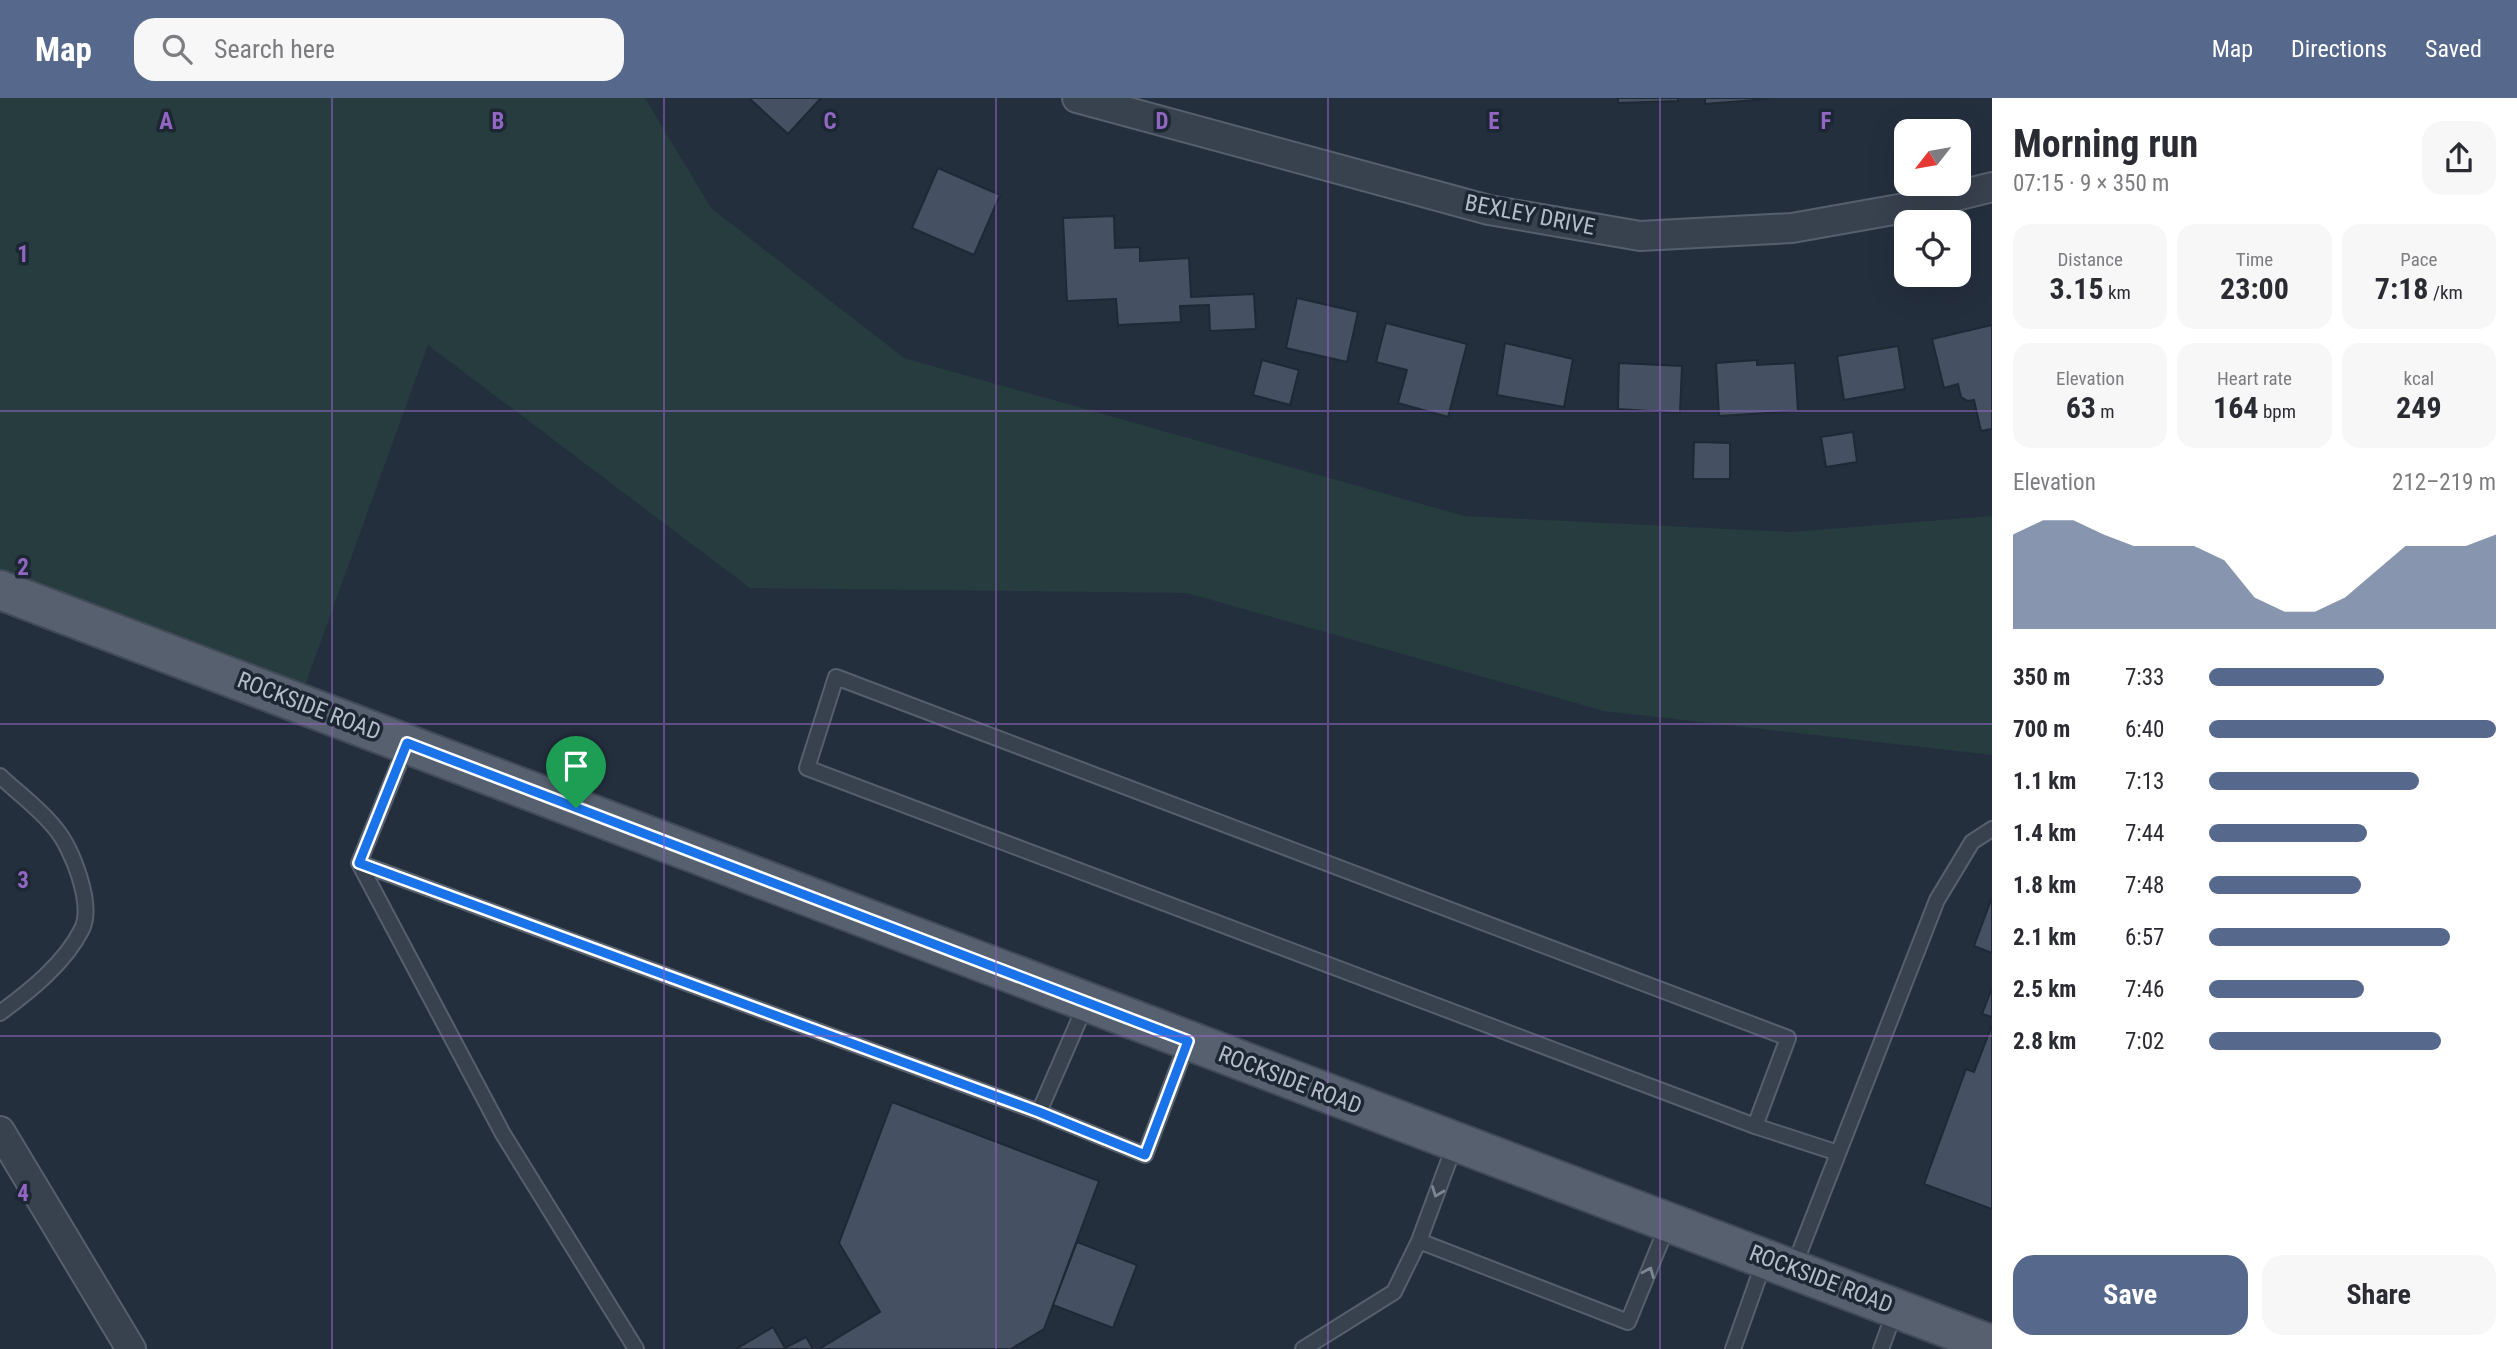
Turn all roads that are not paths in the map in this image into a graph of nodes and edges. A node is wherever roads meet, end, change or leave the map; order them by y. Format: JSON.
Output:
{"nodes":[{"id":1,"x":1077,"y":98,"type":"edge"},
{"id":2,"x":1992,"y":187,"type":"edge"},
{"id":3,"x":0,"y":590,"type":"edge"},
{"id":4,"x":407,"y":743,"type":"junction"},
{"id":5,"x":0,"y":776,"type":"edge"},
{"id":6,"x":1992,"y":829,"type":"edge"},
{"id":7,"x":359,"y":863,"type":"junction"},
{"id":8,"x":1086,"y":1004,"type":"junction"},
{"id":9,"x":0,"y":1013,"type":"edge"},
{"id":10,"x":1188,"y":1041,"type":"junction"},
{"id":11,"x":1039,"y":1112,"type":"junction"},
{"id":12,"x":1755,"y":1126,"type":"junction"},
{"id":13,"x":0,"y":1131,"type":"edge"},
{"id":14,"x":1455,"y":1143,"type":"junction"},
{"id":15,"x":1838,"y":1153,"type":"junction"},
{"id":16,"x":1669,"y":1222,"type":"junction"},
{"id":17,"x":1419,"y":1241,"type":"junction"},
{"id":18,"x":1779,"y":1263,"type":"junction"},
{"id":19,"x":1896,"y":1307,"type":"junction"},
{"id":20,"x":1992,"y":1345,"type":"edge"},
{"id":21,"x":131,"y":1349,"type":"edge"},
{"id":22,"x":636,"y":1349,"type":"edge"},
{"id":23,"x":1303,"y":1349,"type":"edge"},
{"id":24,"x":1732,"y":1349,"type":"edge"},
{"id":25,"x":1881,"y":1349,"type":"edge"}],
"edges":[{"from":1,"to":2,"type":"street","name":"BEXLEY DRIVE"},
{"from":3,"to":4,"type":"main road","name":"ROCKSIDE ROAD"},
{"from":4,"to":7,"type":"lane"},
{"from":4,"to":8,"type":"main road","name":"ROCKSIDE ROAD"},
{"from":5,"to":9,"type":"lane"},
{"from":6,"to":15,"type":"lane"},
{"from":7,"to":11,"type":"lane"},
{"from":7,"to":22,"type":"lane"},
{"from":8,"to":10,"type":"main road","name":"ROCKSIDE ROAD"},
{"from":8,"to":11,"type":"lane"},
{"from":10,"to":11,"type":"lane"},
{"from":10,"to":14,"type":"main road","name":"ROCKSIDE ROAD"},
{"from":12,"to":12,"type":"lane"},
{"from":12,"to":15,"type":"lane"},
{"from":13,"to":21,"type":"street"},
{"from":14,"to":16,"type":"main road","name":"ROCKSIDE ROAD"},
{"from":14,"to":17,"type":"lane","one_way":true},
{"from":15,"to":18,"type":"lane"},
{"from":17,"to":16,"type":"lane","one_way":true},
{"from":16,"to":18,"type":"main road","name":"ROCKSIDE ROAD"},
{"from":17,"to":23,"type":"lane"},
{"from":18,"to":19,"type":"main road","name":"ROCKSIDE ROAD"},
{"from":18,"to":24,"type":"lane"},
{"from":19,"to":20,"type":"main road","name":"ROCKSIDE ROAD"},
{"from":19,"to":25,"type":"lane"}]}
